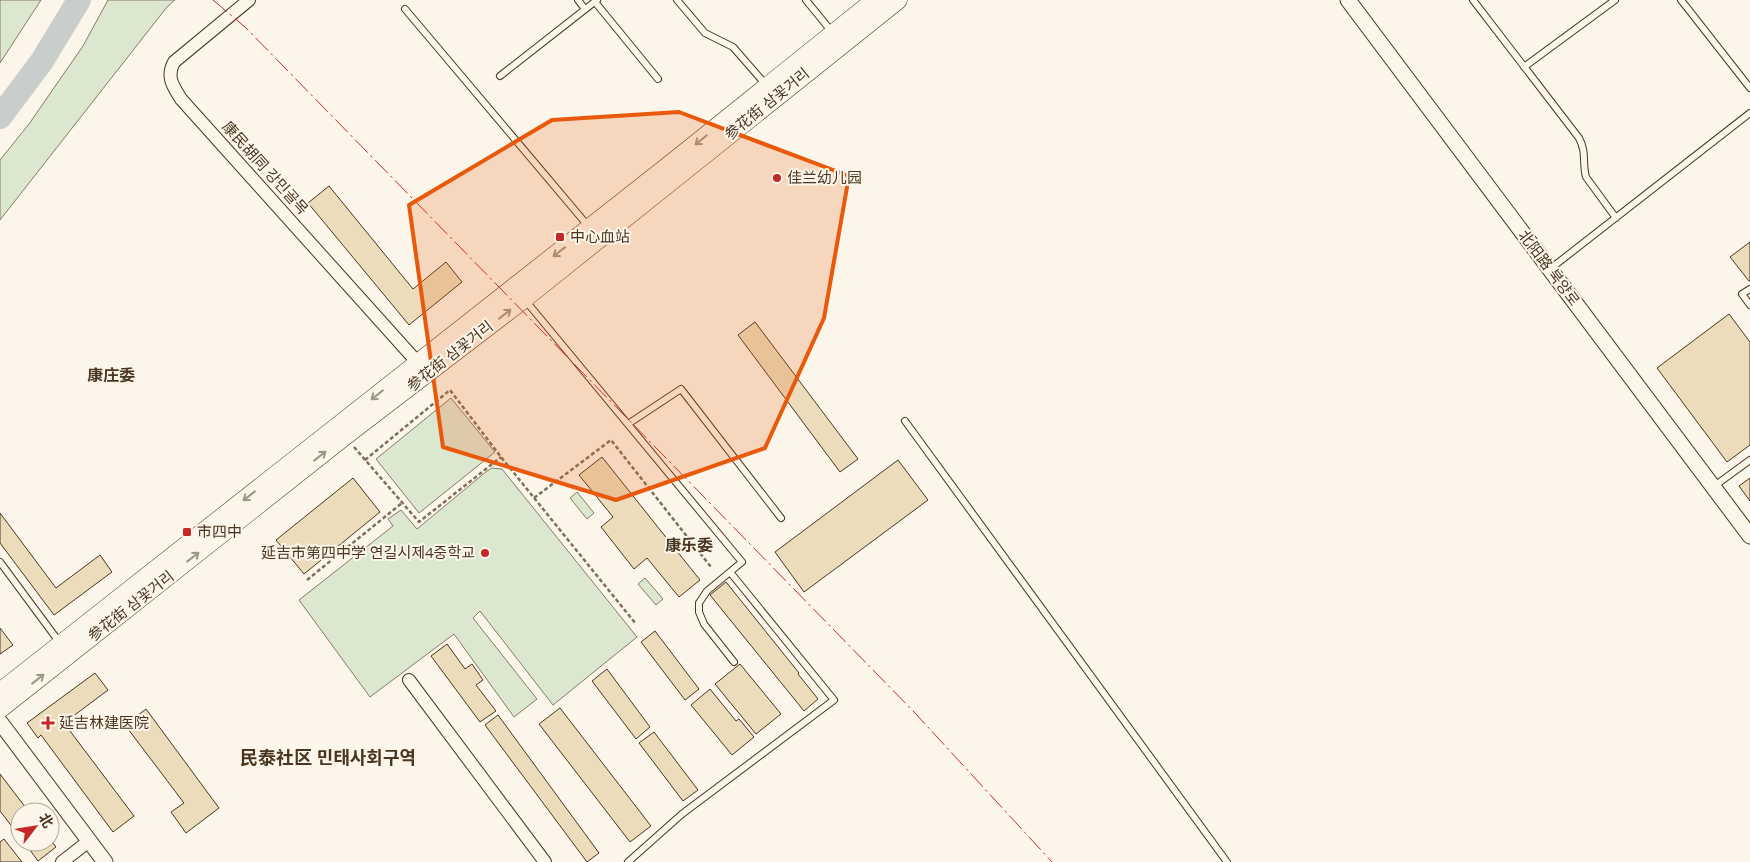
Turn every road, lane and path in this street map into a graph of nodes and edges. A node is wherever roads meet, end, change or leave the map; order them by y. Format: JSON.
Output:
{"nodes":[{"id":1,"x":249,"y":0,"type":"edge"},
{"id":2,"x":578,"y":0,"type":"edge"},
{"id":3,"x":677,"y":0,"type":"edge"},
{"id":4,"x":806,"y":0,"type":"edge"},
{"id":5,"x":875,"y":0,"type":"edge"},
{"id":6,"x":898,"y":0,"type":"edge"},
{"id":7,"x":1348,"y":0,"type":"edge"},
{"id":8,"x":1473,"y":0,"type":"edge"},
{"id":9,"x":1615,"y":0,"type":"edge"},
{"id":10,"x":1681,"y":0,"type":"edge"},
{"id":11,"x":596,"y":1,"type":"edge"},
{"id":12,"x":405,"y":9,"type":"dead end"},
{"id":13,"x":585,"y":9,"type":"junction"},
{"id":14,"x":834,"y":33,"type":"junction"},
{"id":15,"x":1524,"y":67,"type":"junction"},
{"id":16,"x":500,"y":76,"type":"dead end"},
{"id":17,"x":658,"y":78,"type":"dead end"},
{"id":18,"x":768,"y":86,"type":"junction"},
{"id":19,"x":1750,"y":88,"type":"edge"},
{"id":20,"x":1750,"y":113,"type":"edge"},
{"id":21,"x":1616,"y":218,"type":"junction"},
{"id":22,"x":590,"y":228,"type":"junction"},
{"id":23,"x":1550,"y":269,"type":"junction"},
{"id":24,"x":1750,"y":289,"type":"edge"},
{"id":25,"x":524,"y":299,"type":"junction"},
{"id":26,"x":1750,"y":305,"type":"edge"},
{"id":27,"x":418,"y":363,"type":"junction"},
{"id":28,"x":904,"y":422,"type":"dead end"},
{"id":29,"x":628,"y":424,"type":"junction"},
{"id":30,"x":345,"y":436,"type":"junction"},
{"id":31,"x":501,"y":457,"type":"junction"},
{"id":32,"x":365,"y":460,"type":"junction"},
{"id":33,"x":1750,"y":460,"type":"edge"},
{"id":34,"x":1713,"y":487,"type":"junction"},
{"id":35,"x":534,"y":498,"type":"junction"},
{"id":36,"x":402,"y":503,"type":"junction"},
{"id":37,"x":782,"y":518,"type":"dead end"},
{"id":38,"x":1750,"y":536,"type":"edge"},
{"id":39,"x":0,"y":562,"type":"edge"},
{"id":40,"x":711,"y":567,"type":"dead end"},
{"id":41,"x":730,"y":572,"type":"junction"},
{"id":42,"x":307,"y":580,"type":"dead end"},
{"id":43,"x":636,"y":624,"type":"dead end"},
{"id":44,"x":61,"y":644,"type":"junction"},
{"id":45,"x":734,"y":662,"type":"dead end"},
{"id":46,"x":409,"y":680,"type":"dead end"},
{"id":47,"x":0,"y":692,"type":"edge"},
{"id":48,"x":0,"y":709,"type":"edge"},
{"id":49,"x":0,"y":722,"type":"edge"},
{"id":50,"x":89,"y":842,"type":"junction"},
{"id":51,"x":62,"y":862,"type":"edge"},
{"id":52,"x":105,"y":862,"type":"edge"},
{"id":53,"x":545,"y":862,"type":"edge"},
{"id":54,"x":628,"y":862,"type":"edge"},
{"id":55,"x":1228,"y":862,"type":"edge"}],
"edges":[{"from":1,"to":27,"type":"street","name":"康民胡同 강민골목"},
{"from":2,"to":13,"type":"lane"},
{"from":3,"to":18,"type":"lane"},
{"from":4,"to":14,"type":"lane"},
{"from":5,"to":14,"type":"main road","name":"参花街 삼꽃거리"},
{"from":6,"to":25,"type":"main road","name":"参花街 삼꽃거리"},
{"from":7,"to":23,"type":"street","name":"北阳路 북양로"},
{"from":8,"to":15,"type":"lane"},
{"from":9,"to":15,"type":"lane"},
{"from":10,"to":19,"type":"lane"},
{"from":11,"to":13,"type":"lane"},
{"from":11,"to":17,"type":"lane"},
{"from":12,"to":22,"type":"lane"},
{"from":13,"to":16,"type":"lane"},
{"from":14,"to":18,"type":"main road","name":"参花街 삼꽃거리"},
{"from":15,"to":21,"type":"lane"},
{"from":18,"to":22,"type":"main road","name":"参花街 삼꽃거리","one_way":true},
{"from":20,"to":21,"type":"lane"},
{"from":21,"to":23,"type":"lane"},
{"from":22,"to":27,"type":"main road","name":"参花街 삼꽃거리","one_way":true},
{"from":23,"to":34,"type":"street","name":"北阳路 북양로"},
{"from":24,"to":26,"type":"lane"},
{"from":25,"to":29,"type":"lane"},
{"from":30,"to":25,"type":"main road","name":"参花街 삼꽃거리","one_way":true},
{"from":27,"to":44,"type":"main road","name":"参花街 삼꽃거리","one_way":true},
{"from":28,"to":55,"type":"lane"},
{"from":29,"to":37,"type":"lane"},
{"from":29,"to":41,"type":"lane"},
{"from":30,"to":32,"type":"path"},
{"from":48,"to":30,"type":"main road","name":"参花街 삼꽃거리","one_way":true},
{"from":31,"to":32,"type":"path"},
{"from":31,"to":35,"type":"path"},
{"from":31,"to":36,"type":"path"},
{"from":32,"to":36,"type":"path"},
{"from":33,"to":34,"type":"lane"},
{"from":34,"to":38,"type":"street","name":"北阳路 북양로"},
{"from":35,"to":40,"type":"path"},
{"from":35,"to":43,"type":"path"},
{"from":36,"to":42,"type":"path"},
{"from":39,"to":44,"type":"lane"},
{"from":41,"to":45,"type":"lane"},
{"from":41,"to":54,"type":"lane"},
{"from":44,"to":47,"type":"main road","name":"参花街 삼꽃거리"},
{"from":46,"to":53,"type":"street"},
{"from":49,"to":50,"type":"street"},
{"from":50,"to":51,"type":"street"},
{"from":50,"to":52,"type":"street"}]}
